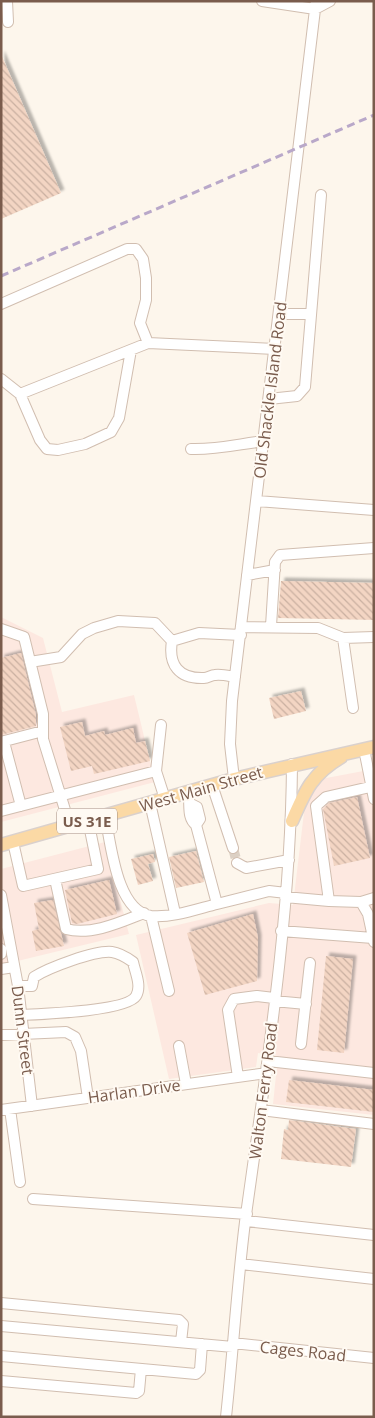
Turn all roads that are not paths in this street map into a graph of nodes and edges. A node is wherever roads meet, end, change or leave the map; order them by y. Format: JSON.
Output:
{"nodes":[{"id":1,"x":7,"y":1,"type":"edge"},
{"id":2,"x":262,"y":1,"type":"edge"},
{"id":3,"x":330,"y":1,"type":"edge"},
{"id":4,"x":316,"y":5,"type":"edge"},
{"id":5,"x":8,"y":22,"type":"dead end"},
{"id":6,"x":320,"y":195,"type":"dead end"},
{"id":7,"x":1,"y":304,"type":"edge"},
{"id":8,"x":279,"y":314,"type":"junction"},
{"id":9,"x":311,"y":314,"type":"junction"},
{"id":10,"x":148,"y":343,"type":"junction"},
{"id":11,"x":275,"y":349,"type":"junction"},
{"id":12,"x":131,"y":350,"type":"junction"},
{"id":13,"x":1,"y":379,"type":"edge"},
{"id":14,"x":20,"y":394,"type":"junction"},
{"id":15,"x":269,"y":399,"type":"junction"},
{"id":16,"x":264,"y":441,"type":"junction"},
{"id":17,"x":190,"y":449,"type":"dead end"},
{"id":18,"x":257,"y":501,"type":"junction"},
{"id":19,"x":374,"y":510,"type":"edge"},
{"id":20,"x":374,"y":548,"type":"edge"},
{"id":21,"x":275,"y":570,"type":"junction"},
{"id":22,"x":247,"y":576,"type":"junction"},
{"id":23,"x":271,"y":626,"type":"junction"},
{"id":24,"x":1,"y":629,"type":"edge"},
{"id":25,"x":241,"y":631,"type":"junction"},
{"id":26,"x":374,"y":637,"type":"edge"},
{"id":27,"x":343,"y":638,"type":"junction"},
{"id":28,"x":172,"y":641,"type":"junction"},
{"id":29,"x":30,"y":662,"type":"junction"},
{"id":30,"x":235,"y":677,"type":"junction"},
{"id":31,"x":354,"y":708,"type":"dead end"},
{"id":32,"x":161,"y":725,"type":"dead end"},
{"id":33,"x":43,"y":731,"type":"junction"},
{"id":34,"x":3,"y":742,"type":"edge"},
{"id":35,"x":369,"y":748,"type":"edge"},
{"id":36,"x":348,"y":752,"type":"junction"},
{"id":37,"x":292,"y":764,"type":"junction"},
{"id":38,"x":156,"y":771,"type":"junction"},
{"id":39,"x":234,"y":779,"type":"junction"},
{"id":40,"x":212,"y":785,"type":"junction"},
{"id":41,"x":372,"y":786,"type":"edge"},
{"id":42,"x":60,"y":795,"type":"junction"},
{"id":43,"x":165,"y":798,"type":"junction"},
{"id":44,"x":190,"y":798,"type":"junction"},
{"id":45,"x":374,"y":799,"type":"edge"},
{"id":46,"x":150,"y":803,"type":"junction"},
{"id":47,"x":21,"y":806,"type":"junction"},
{"id":48,"x":1,"y":811,"type":"edge"},
{"id":49,"x":105,"y":816,"type":"junction"},
{"id":50,"x":88,"y":820,"type":"junction"},
{"id":51,"x":292,"y":821,"type":"junction"},
{"id":52,"x":70,"y":826,"type":"junction"},
{"id":53,"x":7,"y":844,"type":"edge"},
{"id":54,"x":233,"y":848,"type":"tunnel mouth"},
{"id":55,"x":289,"y":860,"type":"junction"},
{"id":56,"x":237,"y":863,"type":"dead end"},
{"id":57,"x":55,"y":879,"type":"junction"},
{"id":58,"x":1,"y":895,"type":"edge"},
{"id":59,"x":285,"y":895,"type":"junction"},
{"id":60,"x":374,"y":898,"type":"edge"},
{"id":61,"x":329,"y":901,"type":"junction"},
{"id":62,"x":361,"y":902,"type":"junction"},
{"id":63,"x":216,"y":904,"type":"junction"},
{"id":64,"x":175,"y":913,"type":"junction"},
{"id":65,"x":147,"y":914,"type":"junction"},
{"id":66,"x":281,"y":931,"type":"junction"},
{"id":67,"x":373,"y":940,"type":"edge"},
{"id":68,"x":1,"y":950,"type":"edge"},
{"id":69,"x":1,"y":954,"type":"edge"},
{"id":70,"x":310,"y":963,"type":"dead end"},
{"id":71,"x":14,"y":968,"type":"junction"},
{"id":72,"x":1,"y":970,"type":"edge"},
{"id":73,"x":18,"y":986,"type":"junction"},
{"id":74,"x":169,"y":990,"type":"dead end"},
{"id":75,"x":274,"y":999,"type":"junction"},
{"id":76,"x":306,"y":1004,"type":"junction"},
{"id":77,"x":21,"y":1016,"type":"junction"},
{"id":78,"x":1,"y":1035,"type":"edge"},
{"id":79,"x":24,"y":1036,"type":"junction"},
{"id":80,"x":301,"y":1044,"type":"dead end"},
{"id":81,"x":179,"y":1046,"type":"dead end"},
{"id":82,"x":268,"y":1061,"type":"junction"},
{"id":83,"x":267,"y":1073,"type":"junction"},
{"id":84,"x":374,"y":1073,"type":"edge"},
{"id":85,"x":238,"y":1077,"type":"junction"},
{"id":86,"x":186,"y":1084,"type":"junction"},
{"id":87,"x":88,"y":1098,"type":"junction"},
{"id":88,"x":32,"y":1106,"type":"junction"},
{"id":89,"x":6,"y":1110,"type":"edge"},
{"id":90,"x":261,"y":1110,"type":"junction"},
{"id":91,"x":374,"y":1124,"type":"edge"},
{"id":92,"x":20,"y":1182,"type":"dead end"},
{"id":93,"x":33,"y":1199,"type":"dead end"},
{"id":94,"x":246,"y":1218,"type":"junction"},
{"id":95,"x":374,"y":1235,"type":"edge"},
{"id":96,"x":241,"y":1264,"type":"junction"},
{"id":97,"x":374,"y":1279,"type":"edge"},
{"id":98,"x":1,"y":1303,"type":"edge"},
{"id":99,"x":1,"y":1326,"type":"edge"},
{"id":100,"x":181,"y":1342,"type":"junction"},
{"id":101,"x":202,"y":1344,"type":"junction"},
{"id":102,"x":233,"y":1345,"type":"junction"},
{"id":103,"x":1,"y":1356,"type":"edge"},
{"id":104,"x":374,"y":1358,"type":"edge"},
{"id":105,"x":141,"y":1368,"type":"junction"},
{"id":106,"x":1,"y":1381,"type":"edge"},
{"id":107,"x":226,"y":1417,"type":"edge"}],
"edges":[{"from":1,"to":5,"type":"street"},
{"from":2,"to":4,"type":"street"},
{"from":3,"to":4,"type":"street"},
{"from":4,"to":8,"type":"street","name":"Old Shackle Island Road"},
{"from":6,"to":9,"type":"street"},
{"from":7,"to":10,"type":"street"},
{"from":8,"to":9,"type":"street"},
{"from":8,"to":11,"type":"street","name":"Old Shackle Island Road"},
{"from":9,"to":15,"type":"street"},
{"from":10,"to":11,"type":"street"},
{"from":10,"to":12,"type":"street"},
{"from":11,"to":15,"type":"street","name":"Old Shackle Island Road"},
{"from":12,"to":14,"type":"street"},
{"from":12,"to":14,"type":"street"},
{"from":13,"to":14,"type":"street"},
{"from":15,"to":16,"type":"street","name":"Old Shackle Island Road"},
{"from":16,"to":17,"type":"street"},
{"from":16,"to":18,"type":"street","name":"Old Shackle Island Road"},
{"from":18,"to":19,"type":"street"},
{"from":18,"to":22,"type":"street","name":"Old Shackle Island Road"},
{"from":20,"to":21,"type":"street"},
{"from":21,"to":22,"type":"street"},
{"from":21,"to":23,"type":"street"},
{"from":22,"to":25,"type":"street","name":"Old Shackle Island Road"},
{"from":23,"to":25,"type":"street"},
{"from":23,"to":27,"type":"street"},
{"from":24,"to":29,"type":"street"},
{"from":25,"to":28,"type":"street"},
{"from":25,"to":30,"type":"street","name":"Old Shackle Island Road"},
{"from":26,"to":27,"type":"street"},
{"from":27,"to":31,"type":"street"},
{"from":28,"to":29,"type":"street"},
{"from":28,"to":30,"type":"street"},
{"from":29,"to":33,"type":"street"},
{"from":30,"to":39,"type":"street","name":"Old Shackle Island Road"},
{"from":32,"to":38,"type":"street"},
{"from":33,"to":34,"type":"street"},
{"from":33,"to":42,"type":"street"},
{"from":34,"to":47,"type":"street"},
{"from":35,"to":36,"type":"main road","name":"West Main Street","number":"US 31E"},
{"from":35,"to":41,"type":"street"},
{"from":36,"to":37,"type":"main road","name":"West Main Street","number":"US 31E"},
{"from":36,"to":51,"type":"main road"},
{"from":37,"to":39,"type":"main road","name":"West Main Street","number":"US 31E"},
{"from":37,"to":51,"type":"street","name":"Walton Ferry Road"},
{"from":38,"to":42,"type":"street"},
{"from":38,"to":43,"type":"street"},
{"from":39,"to":40,"type":"main road","name":"West Main Street","number":"US 31E"},
{"from":40,"to":44,"type":"main road","name":"West Main Street","number":"US 31E"},
{"from":40,"to":54,"type":"street"},
{"from":41,"to":45,"type":"street"},
{"from":41,"to":61,"type":"street"},
{"from":42,"to":47,"type":"street"},
{"from":42,"to":52,"type":"street"},
{"from":43,"to":44,"type":"main road","name":"West Main Street","number":"US 31E"},
{"from":43,"to":46,"type":"main road","name":"West Main Street","number":"US 31E"},
{"from":44,"to":63,"type":"street"},
{"from":46,"to":49,"type":"main road","name":"West Main Street","number":"US 31E"},
{"from":46,"to":64,"type":"street"},
{"from":47,"to":48,"type":"street"},
{"from":49,"to":50,"type":"main road","name":"West Main Street","number":"US 31E"},
{"from":49,"to":65,"type":"street"},
{"from":50,"to":52,"type":"main road","name":"West Main Street","number":"US 31E"},
{"from":50,"to":57,"type":"street"},
{"from":51,"to":55,"type":"street","name":"Walton Ferry Road"},
{"from":52,"to":53,"type":"main road","name":"West Main Street","number":"US 31E"},
{"from":53,"to":57,"type":"street"},
{"from":55,"to":56,"type":"street"},
{"from":55,"to":59,"type":"street","name":"Walton Ferry Road"},
{"from":57,"to":65,"type":"street"},
{"from":58,"to":71,"type":"street","name":"Dunn Street"},
{"from":59,"to":61,"type":"street"},
{"from":59,"to":63,"type":"street"},
{"from":59,"to":66,"type":"street","name":"Walton Ferry Road"},
{"from":60,"to":62,"type":"street"},
{"from":61,"to":62,"type":"street"},
{"from":62,"to":67,"type":"street"},
{"from":63,"to":64,"type":"street"},
{"from":64,"to":65,"type":"street"},
{"from":65,"to":74,"type":"street"},
{"from":66,"to":67,"type":"street"},
{"from":66,"to":75,"type":"street","name":"Walton Ferry Road"},
{"from":68,"to":69,"type":"street"},
{"from":70,"to":76,"type":"street"},
{"from":71,"to":72,"type":"street"},
{"from":71,"to":73,"type":"street","name":"Dunn Street"},
{"from":73,"to":77,"type":"street","name":"Dunn Street"},
{"from":73,"to":77,"type":"street"},
{"from":75,"to":76,"type":"street"},
{"from":75,"to":82,"type":"street","name":"Walton Ferry Road"},
{"from":75,"to":85,"type":"street"},
{"from":76,"to":80,"type":"street"},
{"from":77,"to":79,"type":"street","name":"Dunn Street"},
{"from":78,"to":79,"type":"street"},
{"from":79,"to":87,"type":"street"},
{"from":79,"to":88,"type":"street","name":"Dunn Street"},
{"from":81,"to":86,"type":"street"},
{"from":82,"to":83,"type":"street","name":"Walton Ferry Road"},
{"from":82,"to":84,"type":"street"},
{"from":83,"to":85,"type":"street","name":"Harlan Drive"},
{"from":83,"to":90,"type":"street","name":"Walton Ferry Road"},
{"from":85,"to":86,"type":"street","name":"Harlan Drive"},
{"from":86,"to":87,"type":"street","name":"Harlan Drive"},
{"from":87,"to":88,"type":"street","name":"Harlan Drive"},
{"from":88,"to":89,"type":"street","name":"Harlan Drive"},
{"from":89,"to":92,"type":"street"},
{"from":90,"to":91,"type":"street"},
{"from":90,"to":94,"type":"street","name":"Walton Ferry Road"},
{"from":93,"to":94,"type":"street"},
{"from":94,"to":95,"type":"street"},
{"from":94,"to":96,"type":"street","name":"Walton Ferry Road"},
{"from":96,"to":97,"type":"street"},
{"from":96,"to":102,"type":"street","name":"Walton Ferry Road"},
{"from":98,"to":100,"type":"street"},
{"from":99,"to":100,"type":"street","name":"Cages Road"},
{"from":100,"to":101,"type":"street","name":"Cages Road"},
{"from":101,"to":102,"type":"street","name":"Cages Road"},
{"from":101,"to":105,"type":"street"},
{"from":102,"to":104,"type":"street","name":"Cages Road"},
{"from":102,"to":107,"type":"street","name":"Walton Ferry Road"},
{"from":103,"to":105,"type":"street"},
{"from":105,"to":106,"type":"street"}]}
